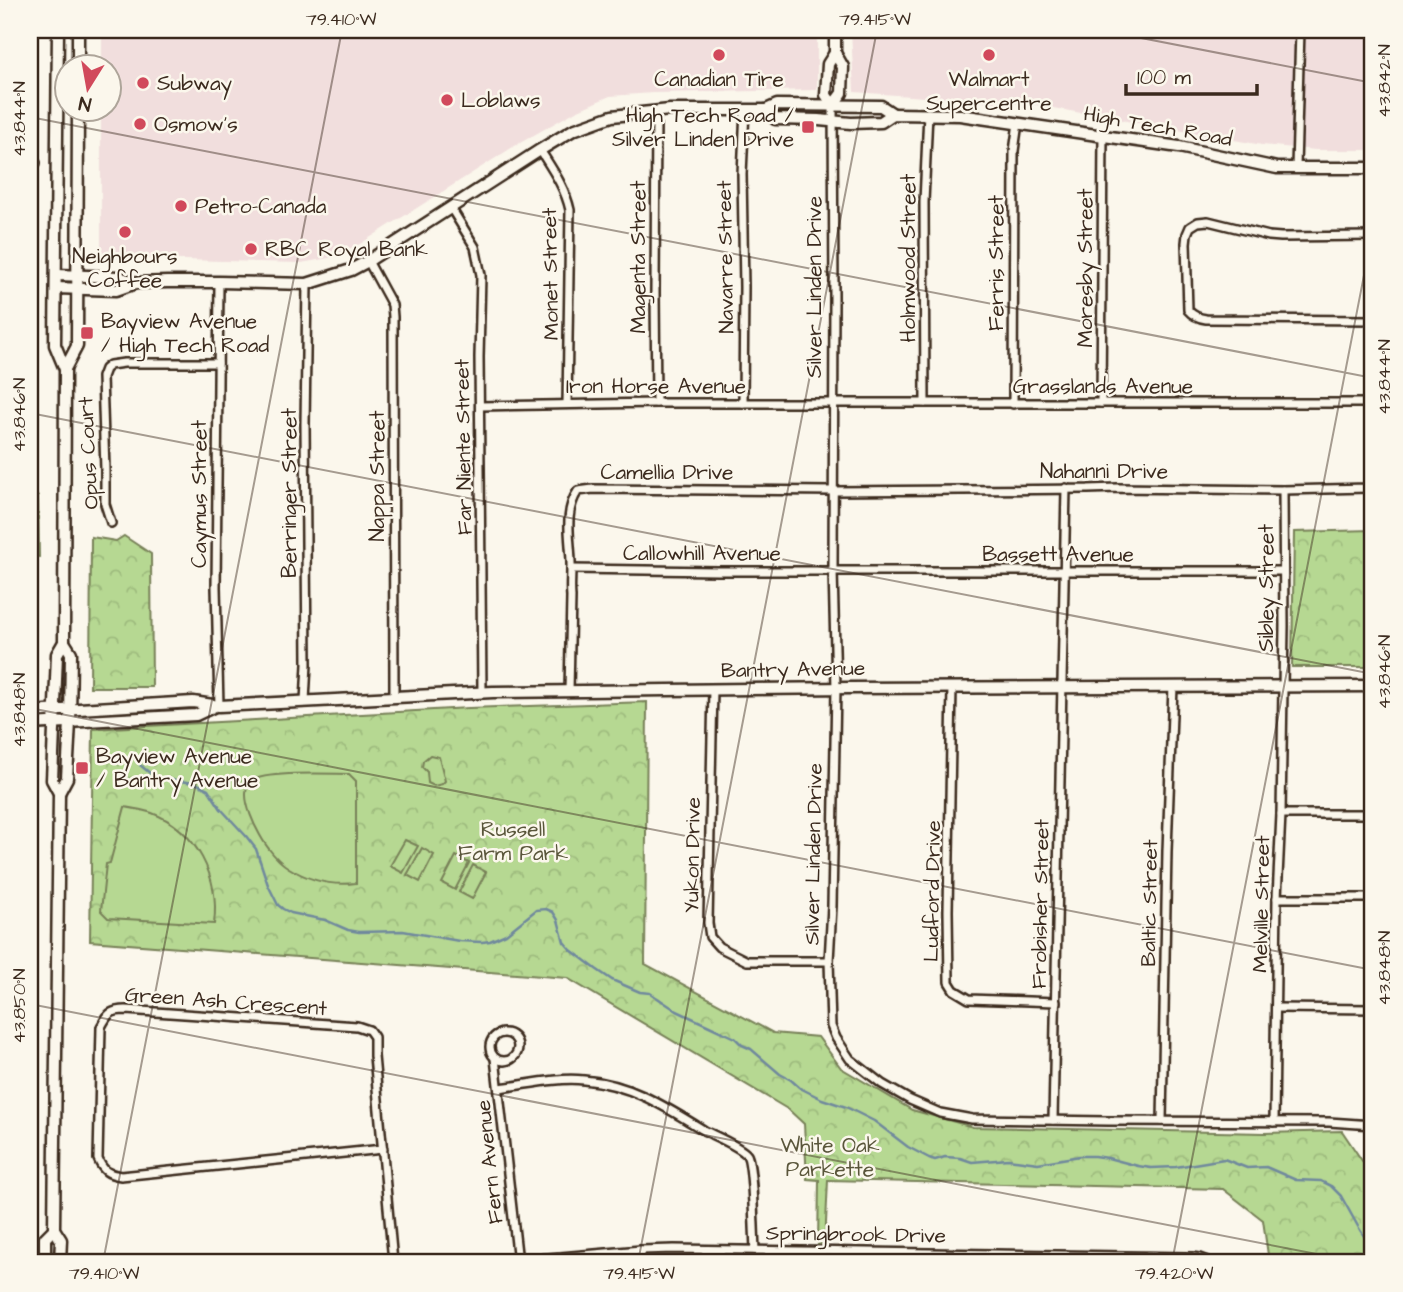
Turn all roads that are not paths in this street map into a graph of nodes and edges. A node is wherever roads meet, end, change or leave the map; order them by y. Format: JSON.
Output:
{"nodes":[{"id":1,"x":58,"y":30,"type":"edge"},
{"id":2,"x":78,"y":30,"type":"edge"},
{"id":3,"x":835,"y":30,"type":"edge"},
{"id":4,"x":1300,"y":30,"type":"edge"},
{"id":5,"x":78,"y":52,"type":"edge"},
{"id":6,"x":835,"y":53,"type":"junction"},
{"id":7,"x":833,"y":104,"type":"junction"},
{"id":8,"x":745,"y":110,"type":"junction"},
{"id":9,"x":766,"y":110,"type":"junction"},
{"id":10,"x":656,"y":112,"type":"junction"},
{"id":11,"x":928,"y":113,"type":"junction"},
{"id":12,"x":894,"y":114,"type":"junction"},
{"id":13,"x":78,"y":122,"type":"edge"},
{"id":14,"x":834,"y":122,"type":"junction"},
{"id":15,"x":1018,"y":123,"type":"junction"},
{"id":16,"x":1103,"y":134,"type":"junction"},
{"id":17,"x":540,"y":150,"type":"junction"},
{"id":18,"x":1296,"y":167,"type":"junction"},
{"id":19,"x":1373,"y":168,"type":"edge"},
{"id":20,"x":451,"y":208,"type":"junction"},
{"id":21,"x":1373,"y":236,"type":"edge"},
{"id":22,"x":368,"y":261,"type":"junction"},
{"id":23,"x":56,"y":275,"type":"junction"},
{"id":24,"x":78,"y":276,"type":"junction"},
{"id":25,"x":219,"y":282,"type":"junction"},
{"id":26,"x":136,"y":283,"type":"junction"},
{"id":27,"x":307,"y":284,"type":"junction"},
{"id":28,"x":56,"y":288,"type":"junction"},
{"id":29,"x":78,"y":289,"type":"junction"},
{"id":30,"x":1373,"y":320,"type":"edge"},
{"id":31,"x":218,"y":363,"type":"junction"},
{"id":32,"x":65,"y":369,"type":"junction"},
{"id":33,"x":1101,"y":402,"type":"junction"},
{"id":34,"x":656,"y":403,"type":"junction"},
{"id":35,"x":743,"y":403,"type":"junction"},
{"id":36,"x":925,"y":403,"type":"junction"},
{"id":37,"x":1373,"y":403,"type":"edge"},
{"id":38,"x":567,"y":404,"type":"junction"},
{"id":39,"x":833,"y":404,"type":"junction"},
{"id":40,"x":1013,"y":404,"type":"junction"},
{"id":41,"x":480,"y":405,"type":"junction"},
{"id":42,"x":1373,"y":482,"type":"edge"},
{"id":43,"x":1066,"y":488,"type":"junction"},
{"id":44,"x":1283,"y":490,"type":"junction"},
{"id":45,"x":833,"y":491,"type":"junction"},
{"id":46,"x":111,"y":523,"type":"dead end"},
{"id":47,"x":571,"y":569,"type":"junction"},
{"id":48,"x":833,"y":571,"type":"junction"},
{"id":49,"x":1064,"y":571,"type":"junction"},
{"id":50,"x":1283,"y":571,"type":"junction"},
{"id":51,"x":64,"y":642,"type":"junction"},
{"id":52,"x":1173,"y":686,"type":"junction"},
{"id":53,"x":1283,"y":686,"type":"junction"},
{"id":54,"x":1373,"y":686,"type":"edge"},
{"id":55,"x":952,"y":687,"type":"junction"},
{"id":56,"x":836,"y":688,"type":"junction"},
{"id":57,"x":1062,"y":688,"type":"junction"},
{"id":58,"x":713,"y":689,"type":"junction"},
{"id":59,"x":569,"y":691,"type":"junction"},
{"id":60,"x":482,"y":692,"type":"junction"},
{"id":61,"x":394,"y":697,"type":"junction"},
{"id":62,"x":306,"y":701,"type":"junction"},
{"id":63,"x":216,"y":706,"type":"junction"},
{"id":64,"x":54,"y":709,"type":"junction"},
{"id":65,"x":70,"y":709,"type":"junction"},
{"id":66,"x":30,"y":712,"type":"edge"},
{"id":67,"x":71,"y":722,"type":"junction"},
{"id":68,"x":54,"y":723,"type":"junction"},
{"id":69,"x":30,"y":724,"type":"edge"},
{"id":70,"x":59,"y":793,"type":"junction"},
{"id":71,"x":1281,"y":814,"type":"junction"},
{"id":72,"x":1373,"y":814,"type":"edge"},
{"id":73,"x":1277,"y":898,"type":"junction"},
{"id":74,"x":1373,"y":898,"type":"edge"},
{"id":75,"x":829,"y":961,"type":"junction"},
{"id":76,"x":1056,"y":1002,"type":"junction"},
{"id":77,"x":1276,"y":1008,"type":"junction"},
{"id":78,"x":1373,"y":1009,"type":"edge"},
{"id":79,"x":495,"y":1058,"type":"junction"},
{"id":80,"x":499,"y":1088,"type":"junction"},
{"id":81,"x":1053,"y":1120,"type":"junction"},
{"id":82,"x":1163,"y":1121,"type":"junction"},
{"id":83,"x":1275,"y":1122,"type":"junction"},
{"id":84,"x":1373,"y":1125,"type":"edge"},
{"id":85,"x":383,"y":1149,"type":"junction"},
{"id":86,"x":54,"y":1229,"type":"junction"},
{"id":87,"x":641,"y":1250,"type":"junction"},
{"id":88,"x":755,"y":1250,"type":"junction"},
{"id":89,"x":1083,"y":1258,"type":"edge"},
{"id":90,"x":518,"y":1261,"type":"edge"},
{"id":91,"x":45,"y":1262,"type":"edge"},
{"id":92,"x":60,"y":1262,"type":"edge"},
{"id":93,"x":393,"y":1262,"type":"edge"},
{"id":94,"x":502,"y":1262,"type":"edge"},
{"id":95,"x":641,"y":1262,"type":"edge"},
{"id":96,"x":1210,"y":1262,"type":"edge"}],
"edges":[{"from":1,"to":23,"type":"street"},
{"from":2,"to":5,"type":"street"},
{"from":3,"to":6,"type":"street","name":"Silver Linden Drive"},
{"from":4,"to":18,"type":"street"},
{"from":6,"to":7,"type":"street","name":"Silver Linden Drive"},
{"from":6,"to":7,"type":"street","name":"Silver Linden Drive"},
{"from":7,"to":9,"type":"street","name":"High Tech Road"},
{"from":7,"to":12,"type":"street","name":"High Tech Road"},
{"from":7,"to":14,"type":"street","name":"Silver Linden Drive"},
{"from":8,"to":9,"type":"street","name":"High Tech Road"},
{"from":8,"to":10,"type":"street","name":"High Tech Road"},
{"from":8,"to":35,"type":"street","name":"Navarre Street"},
{"from":9,"to":14,"type":"street","name":"High Tech Road"},
{"from":10,"to":17,"type":"street","name":"High Tech Road"},
{"from":10,"to":34,"type":"street","name":"Magenta Street"},
{"from":11,"to":12,"type":"street","name":"High Tech Road"},
{"from":11,"to":15,"type":"street","name":"High Tech Road"},
{"from":11,"to":36,"type":"street","name":"Holmwood Street"},
{"from":12,"to":14,"type":"street","name":"High Tech Road"},
{"from":13,"to":24,"type":"street"},
{"from":14,"to":39,"type":"street","name":"Silver Linden Drive"},
{"from":15,"to":16,"type":"street","name":"High Tech Road"},
{"from":15,"to":40,"type":"street","name":"Ferris Street"},
{"from":16,"to":18,"type":"street","name":"High Tech Road"},
{"from":16,"to":33,"type":"street","name":"Moresby Street"},
{"from":17,"to":20,"type":"street","name":"High Tech Road"},
{"from":17,"to":38,"type":"street","name":"Monet Street"},
{"from":18,"to":19,"type":"street","name":"High Tech Road"},
{"from":20,"to":22,"type":"street","name":"High Tech Road"},
{"from":20,"to":41,"type":"street","name":"Far Niente Street"},
{"from":21,"to":30,"type":"street"},
{"from":22,"to":27,"type":"street","name":"High Tech Road"},
{"from":22,"to":61,"type":"street","name":"Nappa Street"},
{"from":23,"to":24,"type":"street","name":"High Tech Road"},
{"from":23,"to":28,"type":"street"},
{"from":24,"to":26,"type":"street","name":"High Tech Road"},
{"from":24,"to":29,"type":"street"},
{"from":25,"to":26,"type":"street","name":"High Tech Road"},
{"from":25,"to":27,"type":"street","name":"High Tech Road"},
{"from":25,"to":31,"type":"street","name":"Caymus Street"},
{"from":26,"to":29,"type":"street","name":"High Tech Road"},
{"from":27,"to":62,"type":"street","name":"Berringer Street"},
{"from":28,"to":29,"type":"street","name":"High Tech Road"},
{"from":28,"to":32,"type":"street"},
{"from":29,"to":32,"type":"street"},
{"from":31,"to":46,"type":"street","name":"Opus Court"},
{"from":31,"to":63,"type":"street","name":"Caymus Street"},
{"from":32,"to":51,"type":"street"},
{"from":33,"to":37,"type":"street","name":"Grasslands Avenue"},
{"from":33,"to":40,"type":"street","name":"Grasslands Avenue"},
{"from":34,"to":35,"type":"street","name":"Iron Horse Avenue"},
{"from":34,"to":38,"type":"street","name":"Iron Horse Avenue"},
{"from":35,"to":39,"type":"street","name":"Iron Horse Avenue"},
{"from":36,"to":39,"type":"street","name":"Grasslands Avenue"},
{"from":36,"to":40,"type":"street","name":"Grasslands Avenue"},
{"from":38,"to":41,"type":"street","name":"Iron Horse Avenue"},
{"from":39,"to":45,"type":"street","name":"Silver Linden Drive"},
{"from":41,"to":60,"type":"street","name":"Far Niente Street"},
{"from":42,"to":44,"type":"street","name":"Nahanni Drive"},
{"from":43,"to":44,"type":"street","name":"Nahanni Drive"},
{"from":43,"to":45,"type":"street","name":"Nahanni Drive"},
{"from":43,"to":49,"type":"street","name":"Frobisher Street"},
{"from":44,"to":50,"type":"street","name":"Sibley Street"},
{"from":45,"to":47,"type":"street","name":"Camellia Drive"},
{"from":45,"to":48,"type":"street","name":"Silver Linden Drive"},
{"from":47,"to":48,"type":"street","name":"Callowhill Avenue"},
{"from":47,"to":59,"type":"street","name":"Camellia Drive"},
{"from":48,"to":49,"type":"street","name":"Bassett Avenue"},
{"from":48,"to":56,"type":"street","name":"Silver Linden Drive"},
{"from":49,"to":50,"type":"street","name":"Bassett Avenue"},
{"from":49,"to":57,"type":"street","name":"Frobisher Street"},
{"from":50,"to":53,"type":"street","name":"Sibley Street"},
{"from":51,"to":64,"type":"street"},
{"from":51,"to":65,"type":"street"},
{"from":52,"to":53,"type":"street","name":"Bantry Avenue"},
{"from":52,"to":57,"type":"street","name":"Bantry Avenue"},
{"from":52,"to":82,"type":"street","name":"Baltic Street"},
{"from":53,"to":54,"type":"street","name":"Bantry Avenue"},
{"from":53,"to":71,"type":"street","name":"Melville Street"},
{"from":55,"to":56,"type":"street","name":"Bantry Avenue"},
{"from":55,"to":57,"type":"street","name":"Bantry Avenue"},
{"from":55,"to":76,"type":"street","name":"Ludford Drive"},
{"from":56,"to":58,"type":"street","name":"Bantry Avenue"},
{"from":56,"to":75,"type":"street","name":"Silver Linden Drive"},
{"from":57,"to":76,"type":"street","name":"Frobisher Street"},
{"from":58,"to":59,"type":"street","name":"Bantry Avenue"},
{"from":58,"to":75,"type":"street","name":"Yukon Drive"},
{"from":59,"to":60,"type":"street","name":"Bantry Avenue"},
{"from":60,"to":61,"type":"street","name":"Bantry Avenue"},
{"from":61,"to":62,"type":"street","name":"Bantry Avenue"},
{"from":62,"to":63,"type":"street","name":"Bantry Avenue"},
{"from":63,"to":65,"type":"street","name":"Bantry Avenue"},
{"from":63,"to":67,"type":"street","name":"Bantry Avenue"},
{"from":64,"to":65,"type":"street","name":"Bantry Avenue"},
{"from":64,"to":66,"type":"street","name":"Bantry Avenue"},
{"from":64,"to":68,"type":"street"},
{"from":65,"to":67,"type":"street"},
{"from":67,"to":68,"type":"street","name":"Bantry Avenue"},
{"from":67,"to":70,"type":"street"},
{"from":68,"to":69,"type":"street","name":"Bantry Avenue"},
{"from":68,"to":70,"type":"street"},
{"from":70,"to":86,"type":"street"},
{"from":71,"to":72,"type":"street"},
{"from":71,"to":73,"type":"street","name":"Melville Street"},
{"from":73,"to":74,"type":"street"},
{"from":73,"to":77,"type":"street","name":"Melville Street"},
{"from":75,"to":81,"type":"street","name":"Silver Linden Drive"},
{"from":76,"to":81,"type":"street","name":"Frobisher Street"},
{"from":77,"to":78,"type":"street"},
{"from":77,"to":83,"type":"street","name":"Melville Street"},
{"from":79,"to":79,"type":"street","name":"Fern Avenue"},
{"from":79,"to":80,"type":"street","name":"Fern Avenue"},
{"from":80,"to":88,"type":"street"},
{"from":80,"to":90,"type":"street","name":"Fern Avenue"},
{"from":81,"to":82,"type":"street","name":"Silver Linden Drive"},
{"from":82,"to":83,"type":"street","name":"Silver Linden Drive"},
{"from":83,"to":84,"type":"street","name":"Silver Linden Drive"},
{"from":85,"to":85,"type":"street","name":"Green Ash Crescent"},
{"from":85,"to":93,"type":"street","name":"Green Ash Crescent"},
{"from":86,"to":91,"type":"street"},
{"from":86,"to":92,"type":"street"},
{"from":87,"to":88,"type":"street","name":"Springbrook Drive"},
{"from":87,"to":90,"type":"street","name":"Springbrook Drive"},
{"from":87,"to":95,"type":"street"},
{"from":88,"to":89,"type":"street","name":"Springbrook Drive"},
{"from":89,"to":96,"type":"street","name":"Springbrook Drive"},
{"from":90,"to":94,"type":"street","name":"Springbrook Drive"}]}
